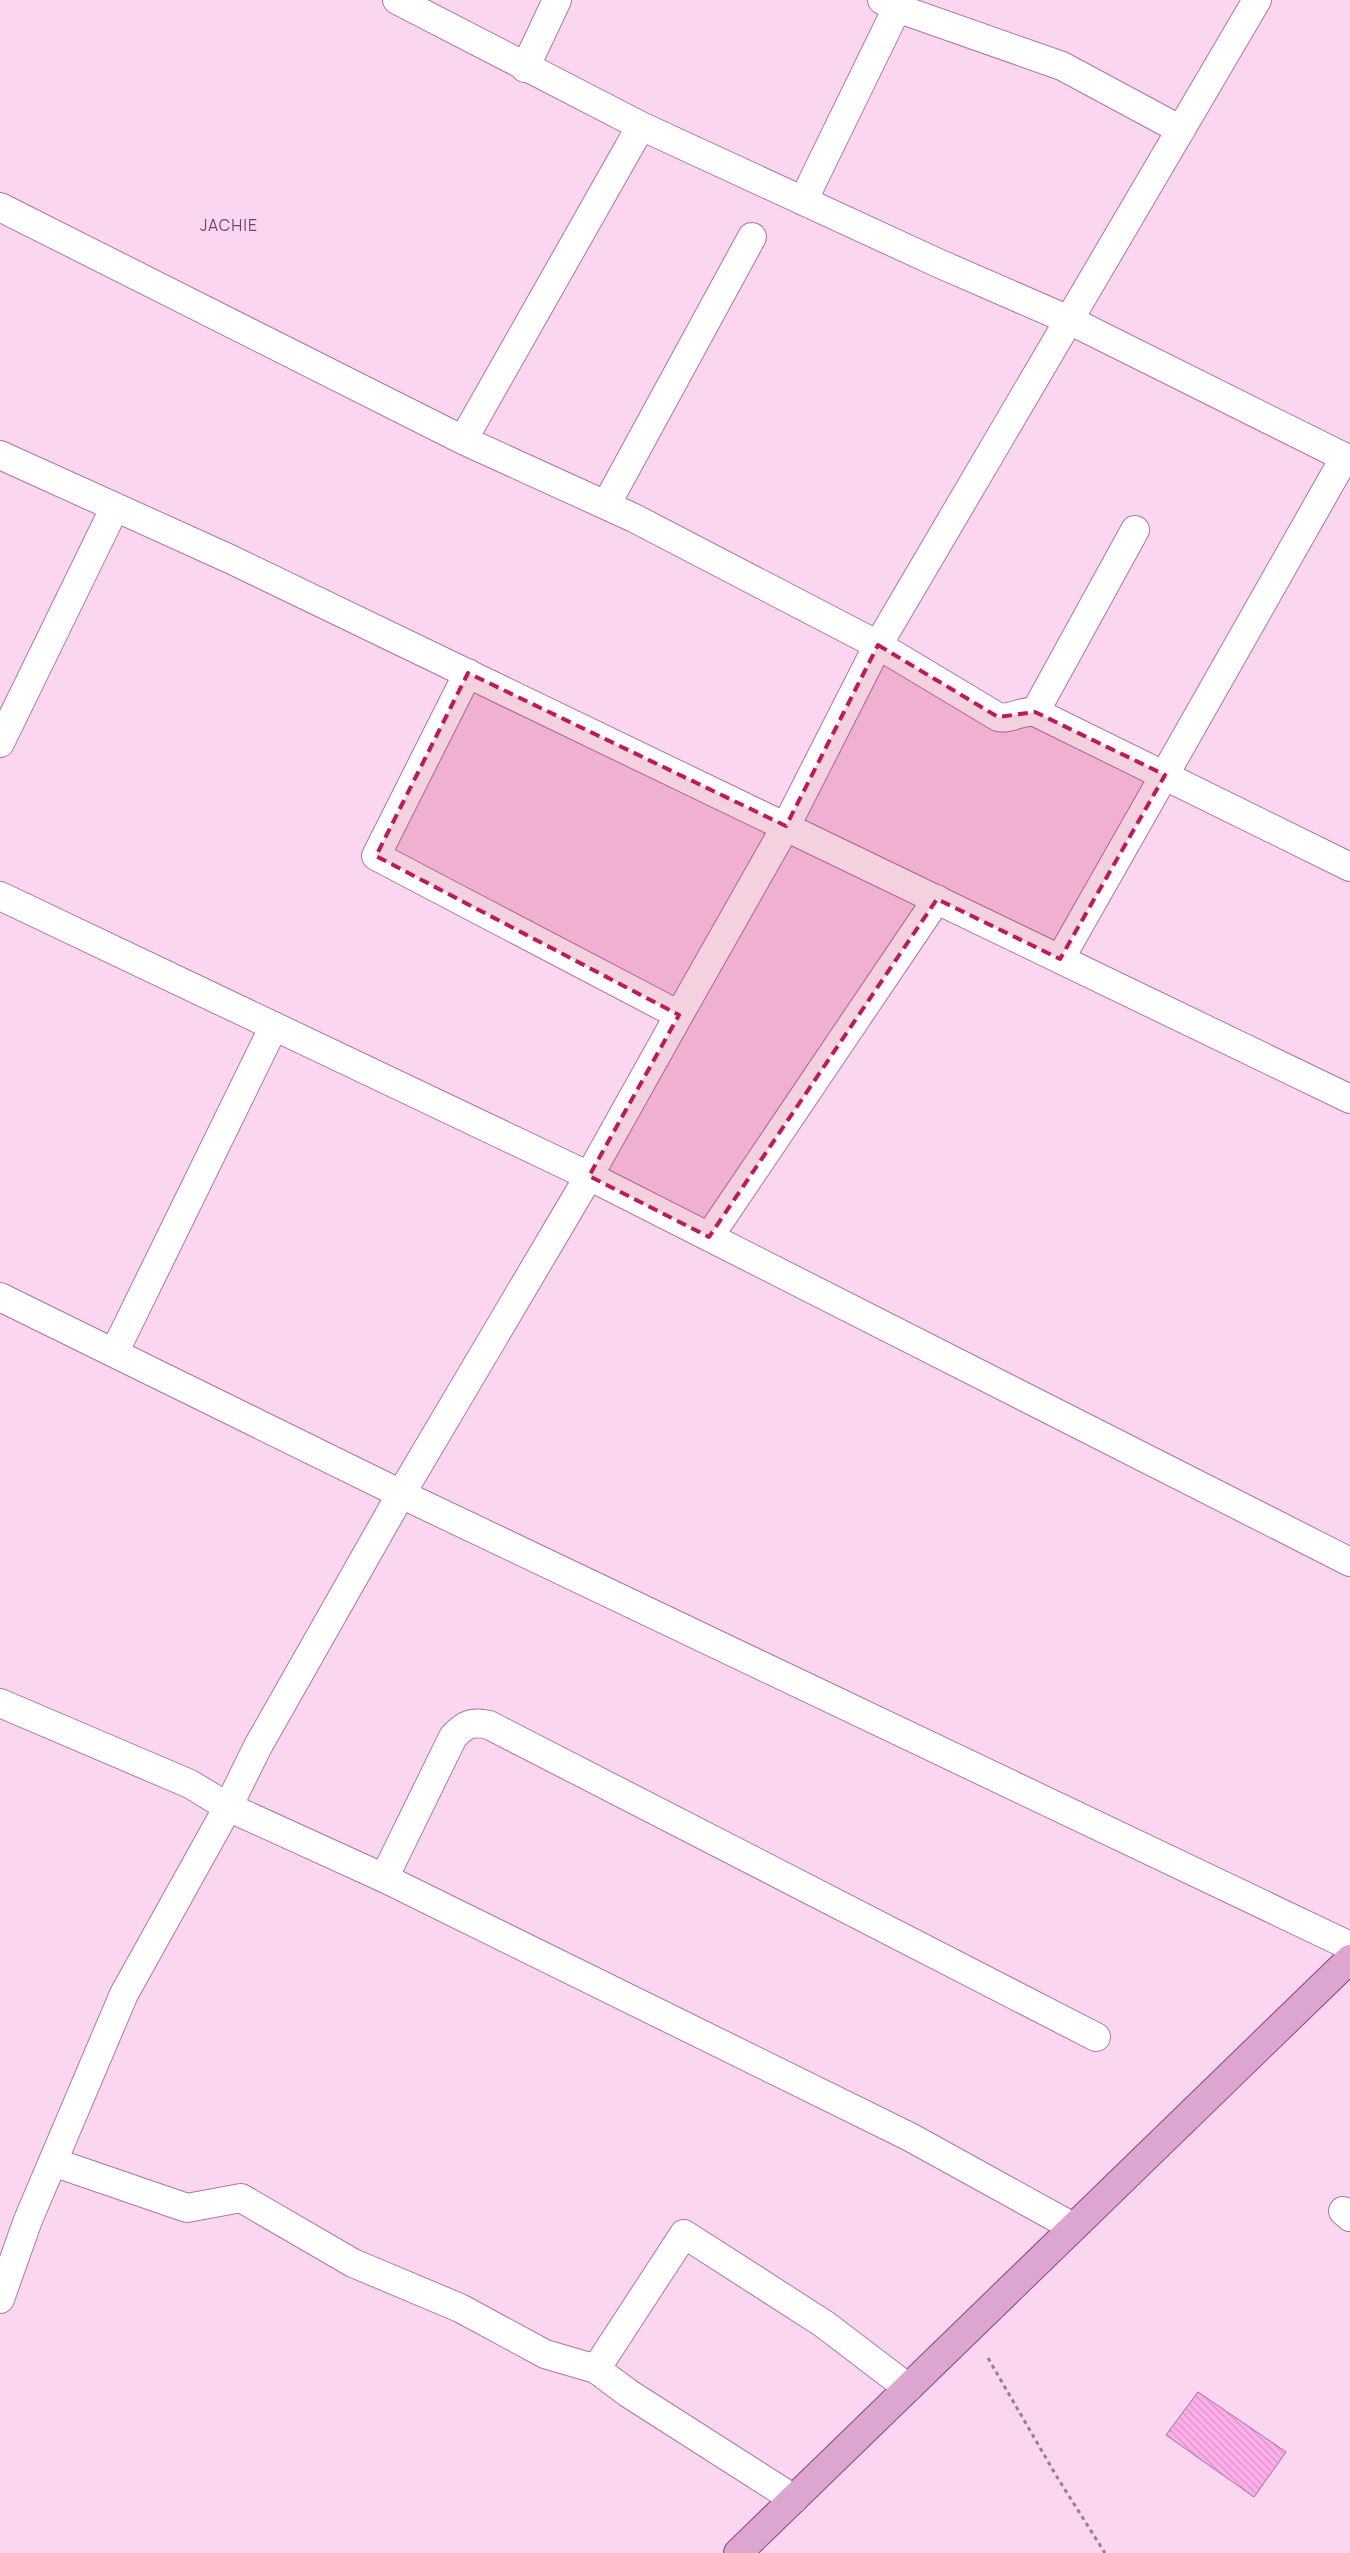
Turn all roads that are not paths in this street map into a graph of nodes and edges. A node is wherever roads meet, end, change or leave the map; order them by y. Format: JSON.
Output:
{"nodes":[{"id":1,"x":397,"y":0,"type":"edge"},
{"id":2,"x":557,"y":0,"type":"edge"},
{"id":3,"x":1257,"y":0,"type":"edge"},
{"id":4,"x":893,"y":3,"type":"edge"},
{"id":5,"x":526,"y":68,"type":"junction"},
{"id":6,"x":641,"y":126,"type":"junction"},
{"id":7,"x":1181,"y":130,"type":"junction"},
{"id":8,"x":803,"y":200,"type":"junction"},
{"id":9,"x":0,"y":207,"type":"edge"},
{"id":10,"x":752,"y":238,"type":"dead end"},
{"id":11,"x":1069,"y":320,"type":"junction"},
{"id":12,"x":463,"y":440,"type":"junction"},
{"id":13,"x":0,"y":455,"type":"edge"},
{"id":14,"x":1347,"y":459,"type":"edge"},
{"id":15,"x":606,"y":505,"type":"junction"},
{"id":16,"x":115,"y":508,"type":"junction"},
{"id":17,"x":1135,"y":530,"type":"dead end"},
{"id":18,"x":878,"y":646,"type":"junction"},
{"id":19,"x":468,"y":673,"type":"junction"},
{"id":20,"x":1035,"y":712,"type":"junction"},
{"id":21,"x":0,"y":743,"type":"edge"},
{"id":22,"x":1165,"y":774,"type":"junction"},
{"id":23,"x":786,"y":826,"type":"junction"},
{"id":24,"x":1350,"y":867,"type":"edge"},
{"id":25,"x":0,"y":896,"type":"edge"},
{"id":26,"x":937,"y":899,"type":"junction"},
{"id":27,"x":1060,"y":959,"type":"junction"},
{"id":28,"x":680,"y":1015,"type":"junction"},
{"id":29,"x":274,"y":1026,"type":"junction"},
{"id":30,"x":1350,"y":1099,"type":"edge"},
{"id":31,"x":589,"y":1176,"type":"junction"},
{"id":32,"x":708,"y":1237,"type":"junction"},
{"id":33,"x":0,"y":1297,"type":"edge"},
{"id":34,"x":114,"y":1353,"type":"junction"},
{"id":35,"x":401,"y":1494,"type":"junction"},
{"id":36,"x":1350,"y":1562,"type":"edge"},
{"id":37,"x":0,"y":1703,"type":"edge"},
{"id":38,"x":228,"y":1807,"type":"junction"},
{"id":39,"x":384,"y":1878,"type":"junction"},
{"id":40,"x":1350,"y":1946,"type":"edge"},
{"id":41,"x":1350,"y":1959,"type":"edge"},
{"id":42,"x":1096,"y":2037,"type":"dead end"},
{"id":43,"x":53,"y":2162,"type":"junction"},
{"id":44,"x":1073,"y":2227,"type":"junction"},
{"id":45,"x":0,"y":2299,"type":"edge"},
{"id":46,"x":596,"y":2369,"type":"junction"},
{"id":47,"x":908,"y":2388,"type":"junction"},
{"id":48,"x":794,"y":2499,"type":"junction"},
{"id":49,"x":738,"y":2553,"type":"edge"}],
"edges":[{"from":1,"to":5,"type":"street"},
{"from":2,"to":5,"type":"street"},
{"from":3,"to":7,"type":"street"},
{"from":4,"to":7,"type":"street"},
{"from":4,"to":8,"type":"street"},
{"from":5,"to":6,"type":"street"},
{"from":6,"to":8,"type":"street"},
{"from":6,"to":12,"type":"street"},
{"from":7,"to":11,"type":"street"},
{"from":8,"to":11,"type":"street"},
{"from":9,"to":12,"type":"street"},
{"from":10,"to":15,"type":"street"},
{"from":11,"to":14,"type":"street"},
{"from":11,"to":18,"type":"street"},
{"from":12,"to":15,"type":"street"},
{"from":13,"to":16,"type":"street"},
{"from":14,"to":22,"type":"street"},
{"from":15,"to":18,"type":"street"},
{"from":16,"to":19,"type":"street"},
{"from":16,"to":21,"type":"street"},
{"from":17,"to":20,"type":"street"},
{"from":18,"to":20,"type":"street"},
{"from":18,"to":23,"type":"street"},
{"from":19,"to":23,"type":"street"},
{"from":19,"to":28,"type":"street"},
{"from":20,"to":22,"type":"street"},
{"from":22,"to":24,"type":"street"},
{"from":22,"to":27,"type":"street"},
{"from":23,"to":26,"type":"street"},
{"from":23,"to":28,"type":"street"},
{"from":25,"to":29,"type":"street"},
{"from":26,"to":27,"type":"street"},
{"from":26,"to":32,"type":"street"},
{"from":27,"to":30,"type":"street"},
{"from":28,"to":31,"type":"street"},
{"from":29,"to":31,"type":"street"},
{"from":29,"to":34,"type":"street"},
{"from":31,"to":32,"type":"street"},
{"from":31,"to":35,"type":"street"},
{"from":32,"to":36,"type":"street"},
{"from":33,"to":34,"type":"street"},
{"from":34,"to":35,"type":"street"},
{"from":35,"to":38,"type":"street"},
{"from":35,"to":40,"type":"street"},
{"from":37,"to":38,"type":"street"},
{"from":38,"to":39,"type":"street"},
{"from":38,"to":43,"type":"street"},
{"from":39,"to":42,"type":"street"},
{"from":39,"to":44,"type":"street"},
{"from":41,"to":44,"type":"main road"},
{"from":43,"to":45,"type":"street"},
{"from":43,"to":46,"type":"street"},
{"from":44,"to":47,"type":"main road"},
{"from":46,"to":47,"type":"street"},
{"from":46,"to":48,"type":"street"},
{"from":47,"to":48,"type":"main road"},
{"from":48,"to":49,"type":"main road"}]}
